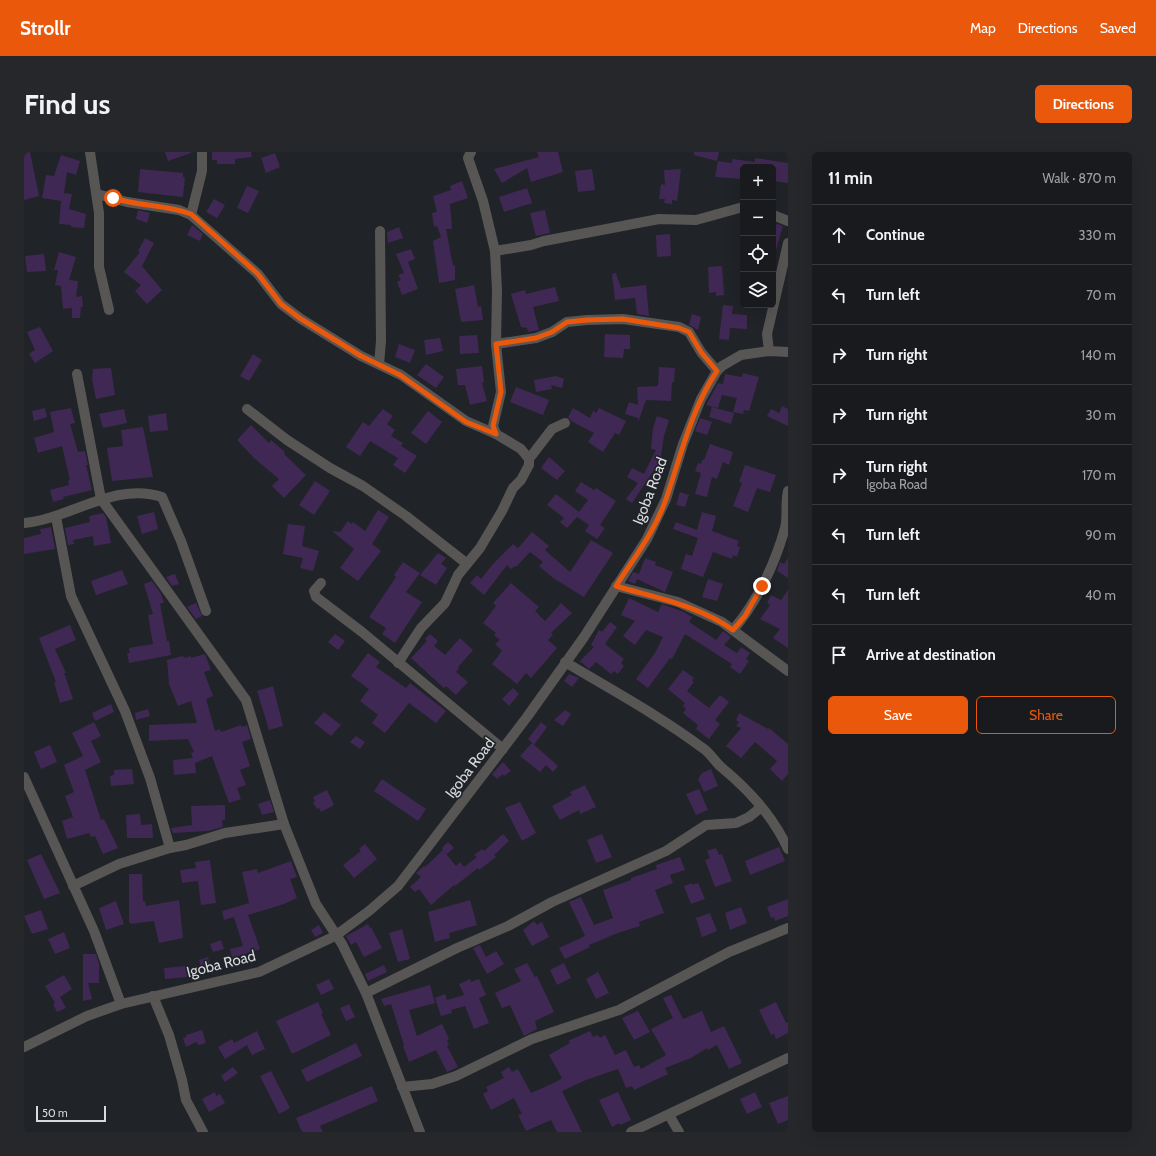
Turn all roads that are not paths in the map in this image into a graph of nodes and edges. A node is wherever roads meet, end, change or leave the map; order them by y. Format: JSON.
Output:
{"nodes":[{"id":1,"x":90,"y":152,"type":"edge"},
{"id":2,"x":202,"y":152,"type":"edge"},
{"id":3,"x":471,"y":152,"type":"edge"},
{"id":4,"x":97,"y":194,"type":"junction"},
{"id":5,"x":740,"y":208,"type":"edge"},
{"id":6,"x":191,"y":214,"type":"junction"},
{"id":7,"x":776,"y":216,"type":"edge"},
{"id":8,"x":788,"y":221,"type":"edge"},
{"id":9,"x":380,"y":231,"type":"dead end"},
{"id":10,"x":788,"y":243,"type":"edge"},
{"id":11,"x":495,"y":251,"type":"junction"},
{"id":12,"x":109,"y":310,"type":"dead end"},
{"id":13,"x":496,"y":344,"type":"junction"},
{"id":14,"x":769,"y":351,"type":"junction"},
{"id":15,"x":788,"y":352,"type":"edge"},
{"id":16,"x":379,"y":364,"type":"junction"},
{"id":17,"x":717,"y":371,"type":"junction"},
{"id":18,"x":77,"y":374,"type":"dead end"},
{"id":19,"x":247,"y":409,"type":"dead end"},
{"id":20,"x":565,"y":423,"type":"dead end"},
{"id":21,"x":496,"y":434,"type":"junction"},
{"id":22,"x":529,"y":459,"type":"junction"},
{"id":23,"x":788,"y":492,"type":"edge"},
{"id":24,"x":101,"y":499,"type":"junction"},
{"id":25,"x":56,"y":517,"type":"junction"},
{"id":26,"x":24,"y":523,"type":"edge"},
{"id":27,"x":466,"y":563,"type":"junction"},
{"id":28,"x":321,"y":583,"type":"dead end"},
{"id":29,"x":616,"y":586,"type":"junction"},
{"id":30,"x":206,"y":611,"type":"dead end"},
{"id":31,"x":733,"y":630,"type":"junction"},
{"id":32,"x":565,"y":662,"type":"junction"},
{"id":33,"x":398,"y":663,"type":"junction"},
{"id":34,"x":788,"y":671,"type":"edge"},
{"id":35,"x":503,"y":749,"type":"junction"},
{"id":36,"x":24,"y":777,"type":"edge"},
{"id":37,"x":759,"y":805,"type":"junction"},
{"id":38,"x":284,"y":824,"type":"junction"},
{"id":39,"x":170,"y":848,"type":"junction"},
{"id":40,"x":788,"y":849,"type":"edge"},
{"id":41,"x":74,"y":886,"type":"junction"},
{"id":42,"x":788,"y":928,"type":"edge"},
{"id":43,"x":335,"y":936,"type":"junction"},
{"id":44,"x":366,"y":993,"type":"junction"},
{"id":45,"x":153,"y":996,"type":"junction"},
{"id":46,"x":121,"y":1004,"type":"junction"},
{"id":47,"x":24,"y":1047,"type":"edge"},
{"id":48,"x":788,"y":1058,"type":"edge"},
{"id":49,"x":402,"y":1087,"type":"junction"},
{"id":50,"x":668,"y":1115,"type":"junction"},
{"id":51,"x":203,"y":1132,"type":"edge"},
{"id":52,"x":420,"y":1132,"type":"edge"},
{"id":53,"x":631,"y":1132,"type":"edge"},
{"id":54,"x":679,"y":1132,"type":"edge"}],
"edges":[{"from":1,"to":4,"type":"street"},
{"from":2,"to":6,"type":"street"},
{"from":3,"to":11,"type":"street"},
{"from":4,"to":6,"type":"street"},
{"from":4,"to":12,"type":"street"},
{"from":5,"to":11,"type":"street"},
{"from":6,"to":16,"type":"street"},
{"from":7,"to":8,"type":"street"},
{"from":9,"to":16,"type":"street"},
{"from":10,"to":14,"type":"street"},
{"from":11,"to":13,"type":"street"},
{"from":13,"to":17,"type":"street"},
{"from":13,"to":21,"type":"street"},
{"from":14,"to":15,"type":"street","name":"Igoba Road"},
{"from":14,"to":17,"type":"street","name":"Igoba Road"},
{"from":16,"to":21,"type":"street"},
{"from":17,"to":29,"type":"street","name":"Igoba Road"},
{"from":18,"to":24,"type":"street"},
{"from":19,"to":27,"type":"street"},
{"from":20,"to":22,"type":"street"},
{"from":21,"to":22,"type":"street"},
{"from":22,"to":27,"type":"street"},
{"from":23,"to":31,"type":"street"},
{"from":24,"to":25,"type":"street"},
{"from":24,"to":30,"type":"street"},
{"from":24,"to":38,"type":"street"},
{"from":25,"to":26,"type":"street"},
{"from":25,"to":39,"type":"street"},
{"from":27,"to":33,"type":"street"},
{"from":28,"to":33,"type":"street"},
{"from":29,"to":31,"type":"street"},
{"from":29,"to":32,"type":"street","name":"Igoba Road"},
{"from":31,"to":34,"type":"street"},
{"from":32,"to":35,"type":"street","name":"Igoba Road"},
{"from":32,"to":37,"type":"street"},
{"from":33,"to":35,"type":"street"},
{"from":35,"to":43,"type":"street","name":"Igoba Road"},
{"from":36,"to":41,"type":"street"},
{"from":37,"to":40,"type":"street"},
{"from":37,"to":44,"type":"street"},
{"from":38,"to":39,"type":"street"},
{"from":38,"to":43,"type":"street"},
{"from":39,"to":41,"type":"street"},
{"from":41,"to":46,"type":"street"},
{"from":42,"to":49,"type":"street"},
{"from":43,"to":44,"type":"street"},
{"from":43,"to":45,"type":"street","name":"Igoba Road"},
{"from":44,"to":49,"type":"street"},
{"from":45,"to":46,"type":"street","name":"Igoba Road"},
{"from":45,"to":51,"type":"street"},
{"from":46,"to":47,"type":"street","name":"Igoba Road"},
{"from":48,"to":50,"type":"street"},
{"from":49,"to":52,"type":"street"},
{"from":50,"to":53,"type":"street"},
{"from":50,"to":54,"type":"street"}]}
